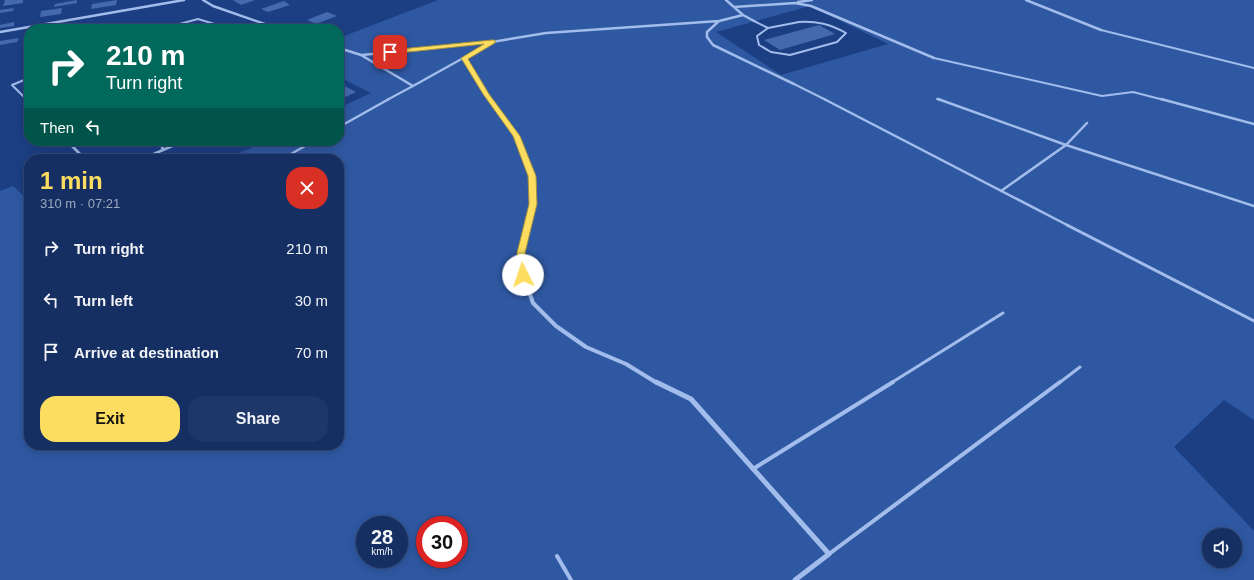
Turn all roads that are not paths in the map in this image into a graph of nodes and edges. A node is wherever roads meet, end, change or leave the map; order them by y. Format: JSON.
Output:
{"nodes":[{"id":1,"x":184,"y":0,"type":"edge"},
{"id":2,"x":203,"y":0,"type":"edge"},
{"id":3,"x":726,"y":0,"type":"edge"},
{"id":4,"x":812,"y":0,"type":"edge"},
{"id":5,"x":1026,"y":0,"type":"edge"},
{"id":6,"x":796,"y":3,"type":"junction"},
{"id":7,"x":733,"y":7,"type":"junction"},
{"id":8,"x":743,"y":15,"type":"junction"},
{"id":9,"x":719,"y":21,"type":"junction"},
{"id":10,"x":754,"y":21,"type":"joint"},
{"id":11,"x":46,"y":24,"type":"edge"},
{"id":12,"x":180,"y":24,"type":"edge"},
{"id":13,"x":214,"y":24,"type":"edge"},
{"id":14,"x":265,"y":24,"type":"edge"},
{"id":15,"x":24,"y":28,"type":"edge"},
{"id":16,"x":768,"y":28,"type":"junction"},
{"id":17,"x":1102,"y":30,"type":"joint"},
{"id":18,"x":0,"y":32,"type":"edge"},
{"id":19,"x":492,"y":42,"type":"junction"},
{"id":20,"x":344,"y":50,"type":"edge"},
{"id":21,"x":361,"y":55,"type":"junction"},
{"id":22,"x":464,"y":58,"type":"junction"},
{"id":23,"x":934,"y":58,"type":"joint"},
{"id":24,"x":1254,"y":68,"type":"edge"},
{"id":25,"x":24,"y":80,"type":"edge"},
{"id":26,"x":794,"y":84,"type":"joint"},
{"id":27,"x":413,"y":86,"type":"junction"},
{"id":28,"x":24,"y":97,"type":"edge"},
{"id":29,"x":937,"y":99,"type":"dead end"},
{"id":30,"x":344,"y":124,"type":"edge"},
{"id":31,"x":1087,"y":124,"type":"dead end"},
{"id":32,"x":1254,"y":124,"type":"edge"},
{"id":33,"x":1066,"y":145,"type":"junction"},
{"id":34,"x":72,"y":146,"type":"edge"},
{"id":35,"x":164,"y":146,"type":"edge"},
{"id":36,"x":171,"y":146,"type":"edge"},
{"id":37,"x":305,"y":146,"type":"edge"},
{"id":38,"x":160,"y":150,"type":"junction"},
{"id":39,"x":80,"y":154,"type":"edge"},
{"id":40,"x":152,"y":154,"type":"edge"},
{"id":41,"x":291,"y":154,"type":"edge"},
{"id":42,"x":1001,"y":191,"type":"junction"},
{"id":43,"x":1254,"y":206,"type":"edge"},
{"id":44,"x":1003,"y":313,"type":"dead end"},
{"id":45,"x":1254,"y":321,"type":"edge"},
{"id":46,"x":1080,"y":367,"type":"dead end"},
{"id":47,"x":753,"y":469,"type":"junction"},
{"id":48,"x":829,"y":554,"type":"junction"},
{"id":49,"x":557,"y":556,"type":"dead end"},
{"id":50,"x":571,"y":580,"type":"edge"},
{"id":51,"x":795,"y":580,"type":"edge"}],
"edges":[{"from":1,"to":11,"type":"street"},
{"from":2,"to":14,"type":"street"},
{"from":3,"to":7,"type":"street"},
{"from":4,"to":6,"type":"street"},
{"from":5,"to":17,"type":"street"},
{"from":6,"to":7,"type":"street"},
{"from":6,"to":23,"type":"street"},
{"from":7,"to":8,"type":"street"},
{"from":8,"to":9,"type":"street"},
{"from":8,"to":10,"type":"street"},
{"from":9,"to":19,"type":"street"},
{"from":9,"to":26,"type":"street"},
{"from":10,"to":16,"type":"lane"},
{"from":12,"to":13,"type":"lane"},
{"from":15,"to":18,"type":"street"},
{"from":16,"to":16,"type":"lane"},
{"from":17,"to":24,"type":"lane"},
{"from":19,"to":21,"type":"street"},
{"from":19,"to":22,"type":"street"},
{"from":20,"to":21,"type":"street"},
{"from":21,"to":27,"type":"street"},
{"from":22,"to":27,"type":"street"},
{"from":22,"to":47,"type":"street"},
{"from":23,"to":32,"type":"lane"},
{"from":25,"to":28,"type":"lane"},
{"from":26,"to":42,"type":"lane"},
{"from":27,"to":30,"type":"lane"},
{"from":29,"to":33,"type":"lane"},
{"from":31,"to":33,"type":"lane"},
{"from":33,"to":42,"type":"lane"},
{"from":33,"to":43,"type":"lane"},
{"from":34,"to":39,"type":"lane"},
{"from":35,"to":38,"type":"lane"},
{"from":36,"to":38,"type":"lane"},
{"from":37,"to":41,"type":"lane"},
{"from":38,"to":40,"type":"lane"},
{"from":42,"to":45,"type":"lane"},
{"from":44,"to":47,"type":"lane"},
{"from":46,"to":48,"type":"lane"},
{"from":47,"to":48,"type":"street"},
{"from":48,"to":51,"type":"street"},
{"from":49,"to":50,"type":"lane"}]}
